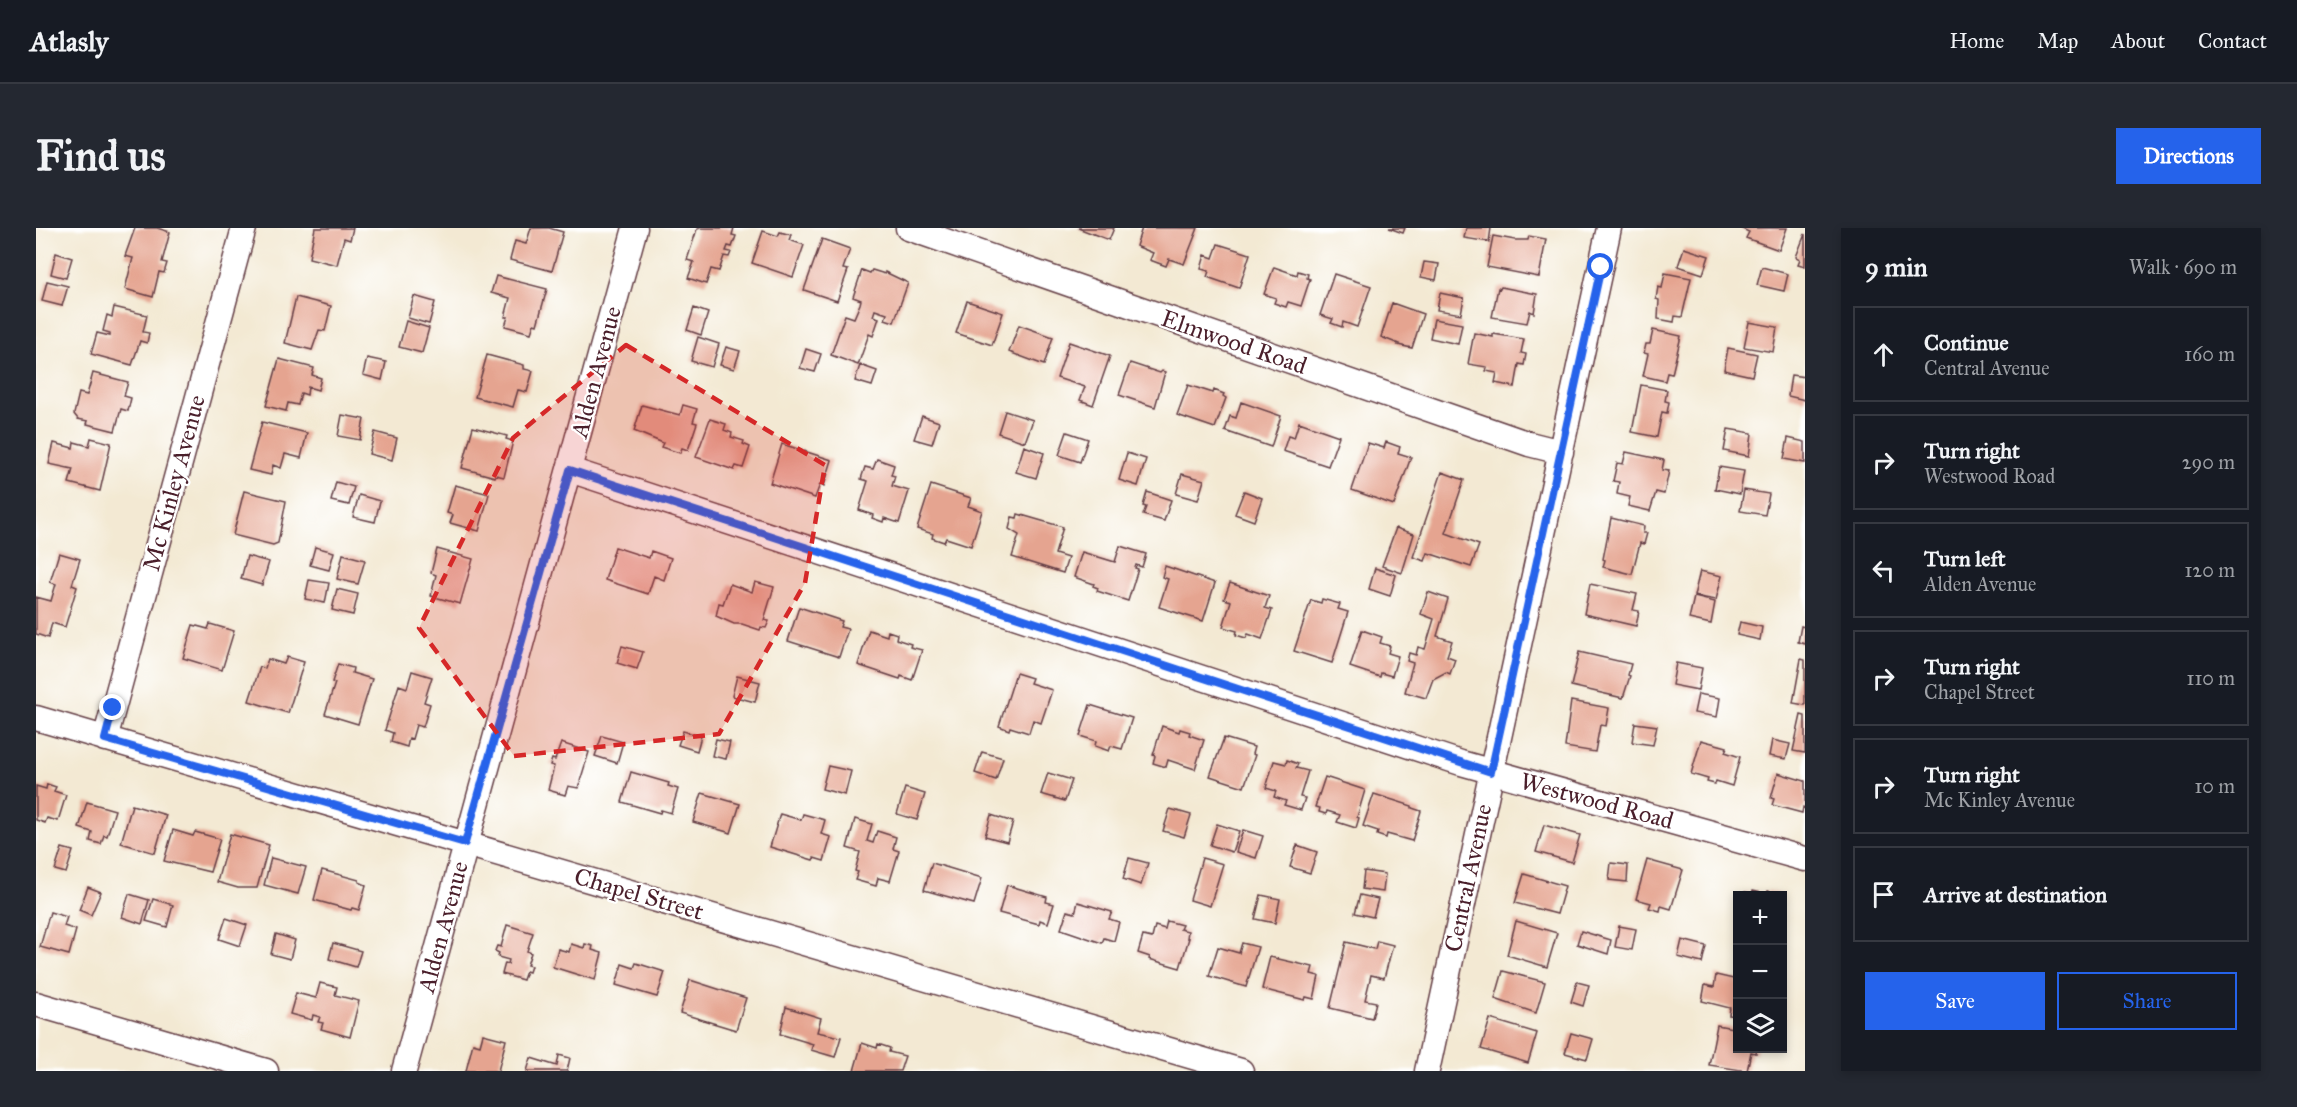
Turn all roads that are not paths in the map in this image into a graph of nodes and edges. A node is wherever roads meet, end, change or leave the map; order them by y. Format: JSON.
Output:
{"nodes":[{"id":1,"x":244,"y":228,"type":"edge"},
{"id":2,"x":634,"y":228,"type":"edge"},
{"id":3,"x":908,"y":228,"type":"edge"},
{"id":4,"x":1609,"y":228,"type":"edge"},
{"id":5,"x":1561,"y":452,"type":"junction"},
{"id":6,"x":570,"y":470,"type":"junction"},
{"id":7,"x":36,"y":718,"type":"edge"},
{"id":8,"x":105,"y":739,"type":"junction"},
{"id":9,"x":1491,"y":772,"type":"junction"},
{"id":10,"x":465,"y":843,"type":"junction"},
{"id":11,"x":1805,"y":859,"type":"edge"},
{"id":12,"x":36,"y":1004,"type":"edge"},
{"id":13,"x":266,"y":1071,"type":"edge"},
{"id":14,"x":404,"y":1071,"type":"edge"},
{"id":15,"x":1241,"y":1071,"type":"edge"},
{"id":16,"x":1427,"y":1071,"type":"edge"}],
"edges":[{"from":1,"to":8,"type":"street","name":"Mc Kinley Avenue"},
{"from":2,"to":6,"type":"street","name":"Alden Avenue"},
{"from":3,"to":5,"type":"street","name":"Elmwood Road"},
{"from":4,"to":5,"type":"street","name":"Central Avenue"},
{"from":5,"to":9,"type":"street","name":"Central Avenue"},
{"from":6,"to":9,"type":"street","name":"Westwood Road"},
{"from":6,"to":10,"type":"street","name":"Alden Avenue"},
{"from":7,"to":8,"type":"street","name":"Chapel Street"},
{"from":8,"to":10,"type":"street","name":"Chapel Street"},
{"from":9,"to":11,"type":"street","name":"Westwood Road"},
{"from":9,"to":16,"type":"street","name":"Central Avenue"},
{"from":10,"to":14,"type":"street","name":"Alden Avenue"},
{"from":10,"to":15,"type":"street","name":"Chapel Street"},
{"from":12,"to":13,"type":"street"}]}
